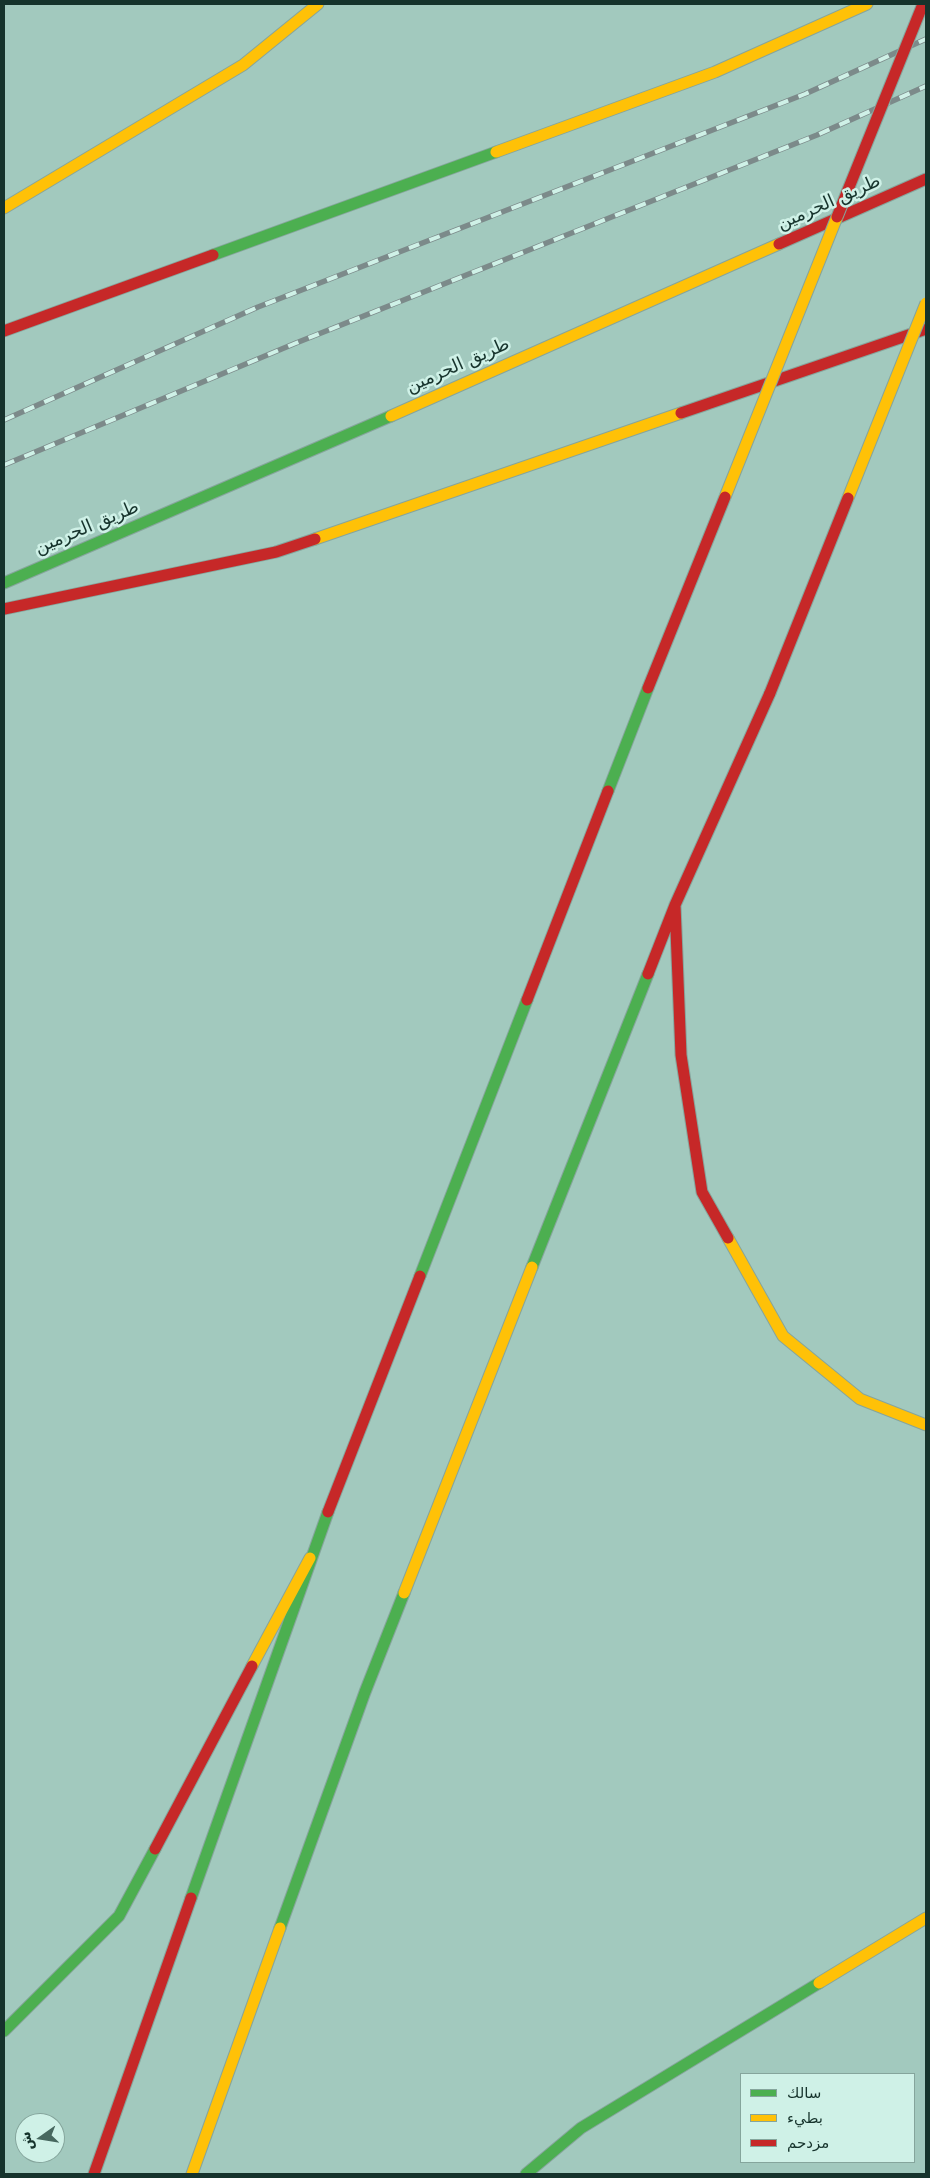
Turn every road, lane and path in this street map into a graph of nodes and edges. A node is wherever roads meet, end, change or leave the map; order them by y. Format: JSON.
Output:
{"nodes":[{"id":1,"x":318,"y":4,"type":"edge"},
{"id":2,"x":867,"y":4,"type":"edge"},
{"id":3,"x":923,"y":4,"type":"edge"},
{"id":4,"x":926,"y":179,"type":"edge"},
{"id":5,"x":4,"y":208,"type":"edge"},
{"id":6,"x":926,"y":304,"type":"edge"},
{"id":7,"x":926,"y":329,"type":"edge"},
{"id":8,"x":4,"y":331,"type":"edge"},
{"id":9,"x":4,"y":583,"type":"edge"},
{"id":10,"x":4,"y":609,"type":"edge"},
{"id":11,"x":675,"y":905,"type":"junction"},
{"id":12,"x":926,"y":1425,"type":"edge"},
{"id":13,"x":310,"y":1558,"type":"junction"},
{"id":14,"x":926,"y":1918,"type":"edge"},
{"id":15,"x":4,"y":2030,"type":"edge"},
{"id":16,"x":94,"y":2174,"type":"edge"},
{"id":17,"x":192,"y":2174,"type":"edge"},
{"id":18,"x":526,"y":2174,"type":"edge"}],
"edges":[{"from":1,"to":5,"type":"main road"},
{"from":2,"to":8,"type":"main road"},
{"from":3,"to":13,"type":"main road","bridge":true},
{"from":4,"to":9,"type":"main road","name":"طريق الحرمين"},
{"from":6,"to":11,"type":"main road","bridge":true},
{"from":7,"to":10,"type":"main road"},
{"from":11,"to":12,"type":"main road"},
{"from":11,"to":17,"type":"main road"},
{"from":13,"to":15,"type":"main road"},
{"from":13,"to":16,"type":"main road"},
{"from":14,"to":18,"type":"main road"}]}
